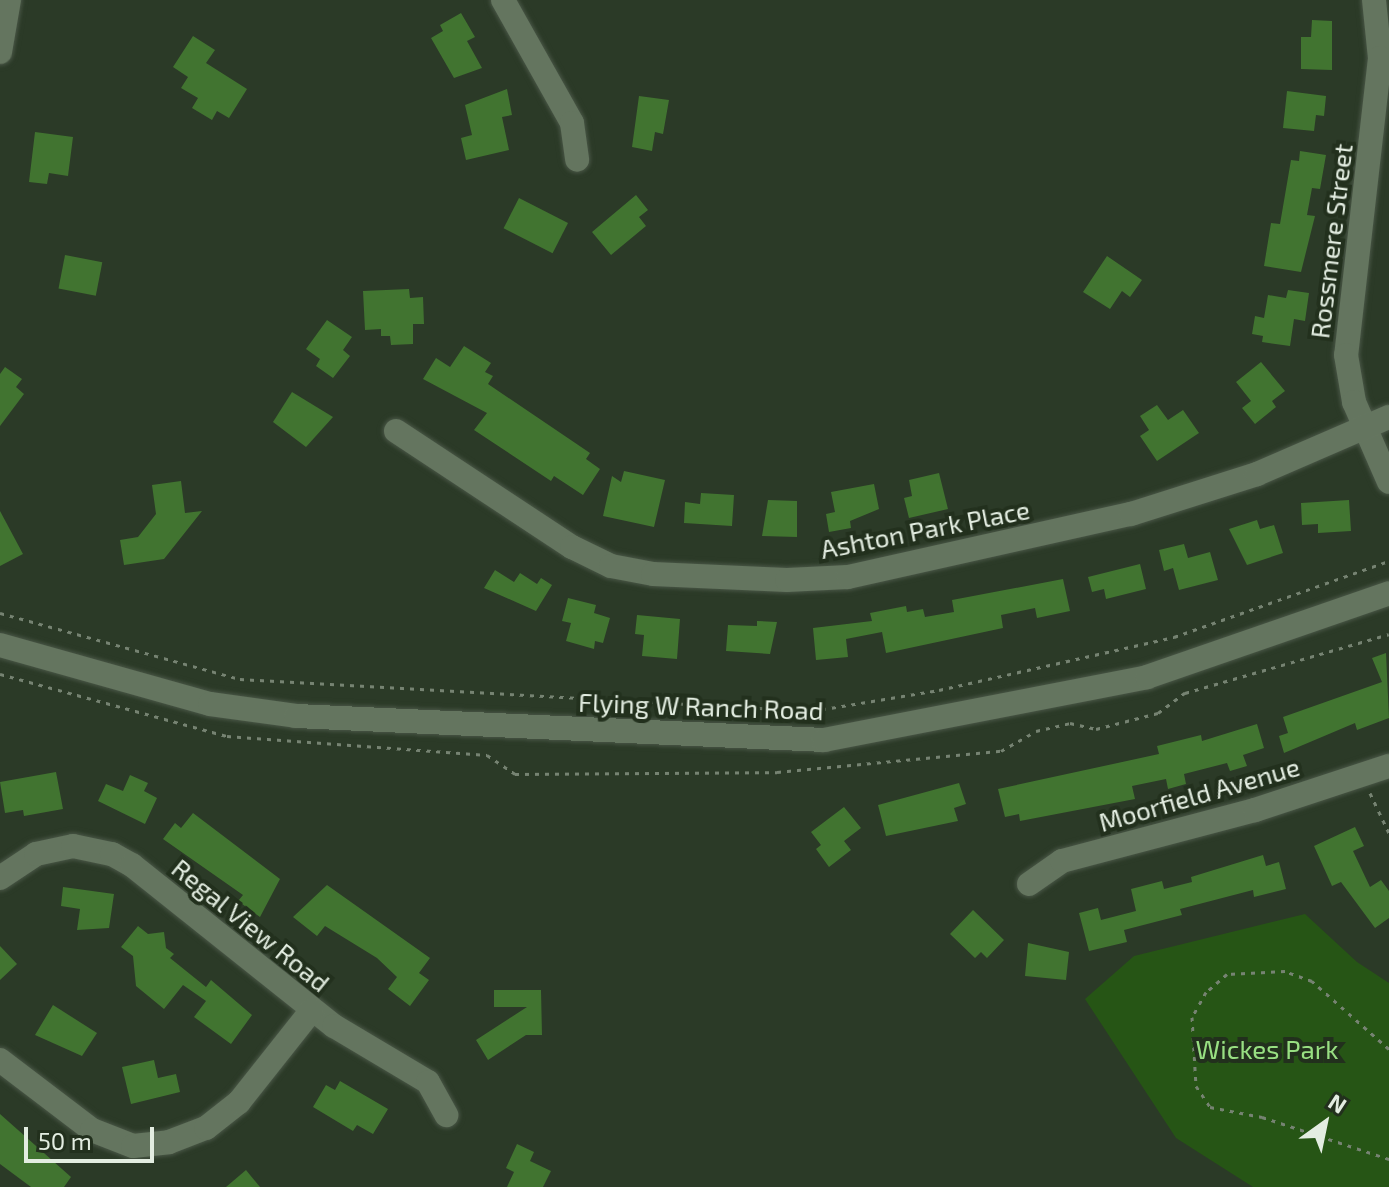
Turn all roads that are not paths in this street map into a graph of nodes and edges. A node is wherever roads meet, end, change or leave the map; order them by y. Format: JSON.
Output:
{"nodes":[{"id":1,"x":9,"y":0,"type":"edge"},
{"id":2,"x":503,"y":0,"type":"edge"},
{"id":3,"x":1374,"y":0,"type":"edge"},
{"id":4,"x":0,"y":52,"type":"edge"},
{"id":5,"x":577,"y":160,"type":"dead end"},
{"id":6,"x":1389,"y":417,"type":"edge"},
{"id":7,"x":1366,"y":428,"type":"junction"},
{"id":8,"x":396,"y":431,"type":"dead end"},
{"id":9,"x":1389,"y":482,"type":"edge"},
{"id":10,"x":1389,"y":593,"type":"edge"},
{"id":11,"x":0,"y":645,"type":"edge"},
{"id":12,"x":1382,"y":780,"type":"edge"},
{"id":13,"x":0,"y":878,"type":"edge"},
{"id":14,"x":1029,"y":884,"type":"dead end"},
{"id":15,"x":312,"y":1010,"type":"junction"},
{"id":16,"x":0,"y":1060,"type":"edge"},
{"id":17,"x":446,"y":1115,"type":"dead end"},
{"id":18,"x":133,"y":1146,"type":"junction"},
{"id":19,"x":128,"y":1170,"type":"dead end"}],
"edges":[{"from":1,"to":4,"type":"street"},
{"from":2,"to":5,"type":"street"},
{"from":3,"to":7,"type":"street","name":"Rossmere Street"},
{"from":6,"to":7,"type":"street","name":"Ashton Park Place"},
{"from":7,"to":8,"type":"street","name":"Ashton Park Place"},
{"from":7,"to":9,"type":"street","name":"Rossmere Street"},
{"from":10,"to":11,"type":"street","name":"Flying W Ranch Road"},
{"from":12,"to":14,"type":"street","name":"Moorfield Avenue"},
{"from":13,"to":15,"type":"street","name":"Regal View Road"},
{"from":15,"to":17,"type":"street","name":"Regal View Road"},
{"from":15,"to":18,"type":"street"},
{"from":16,"to":18,"type":"street"},
{"from":18,"to":19,"type":"street"}]}
